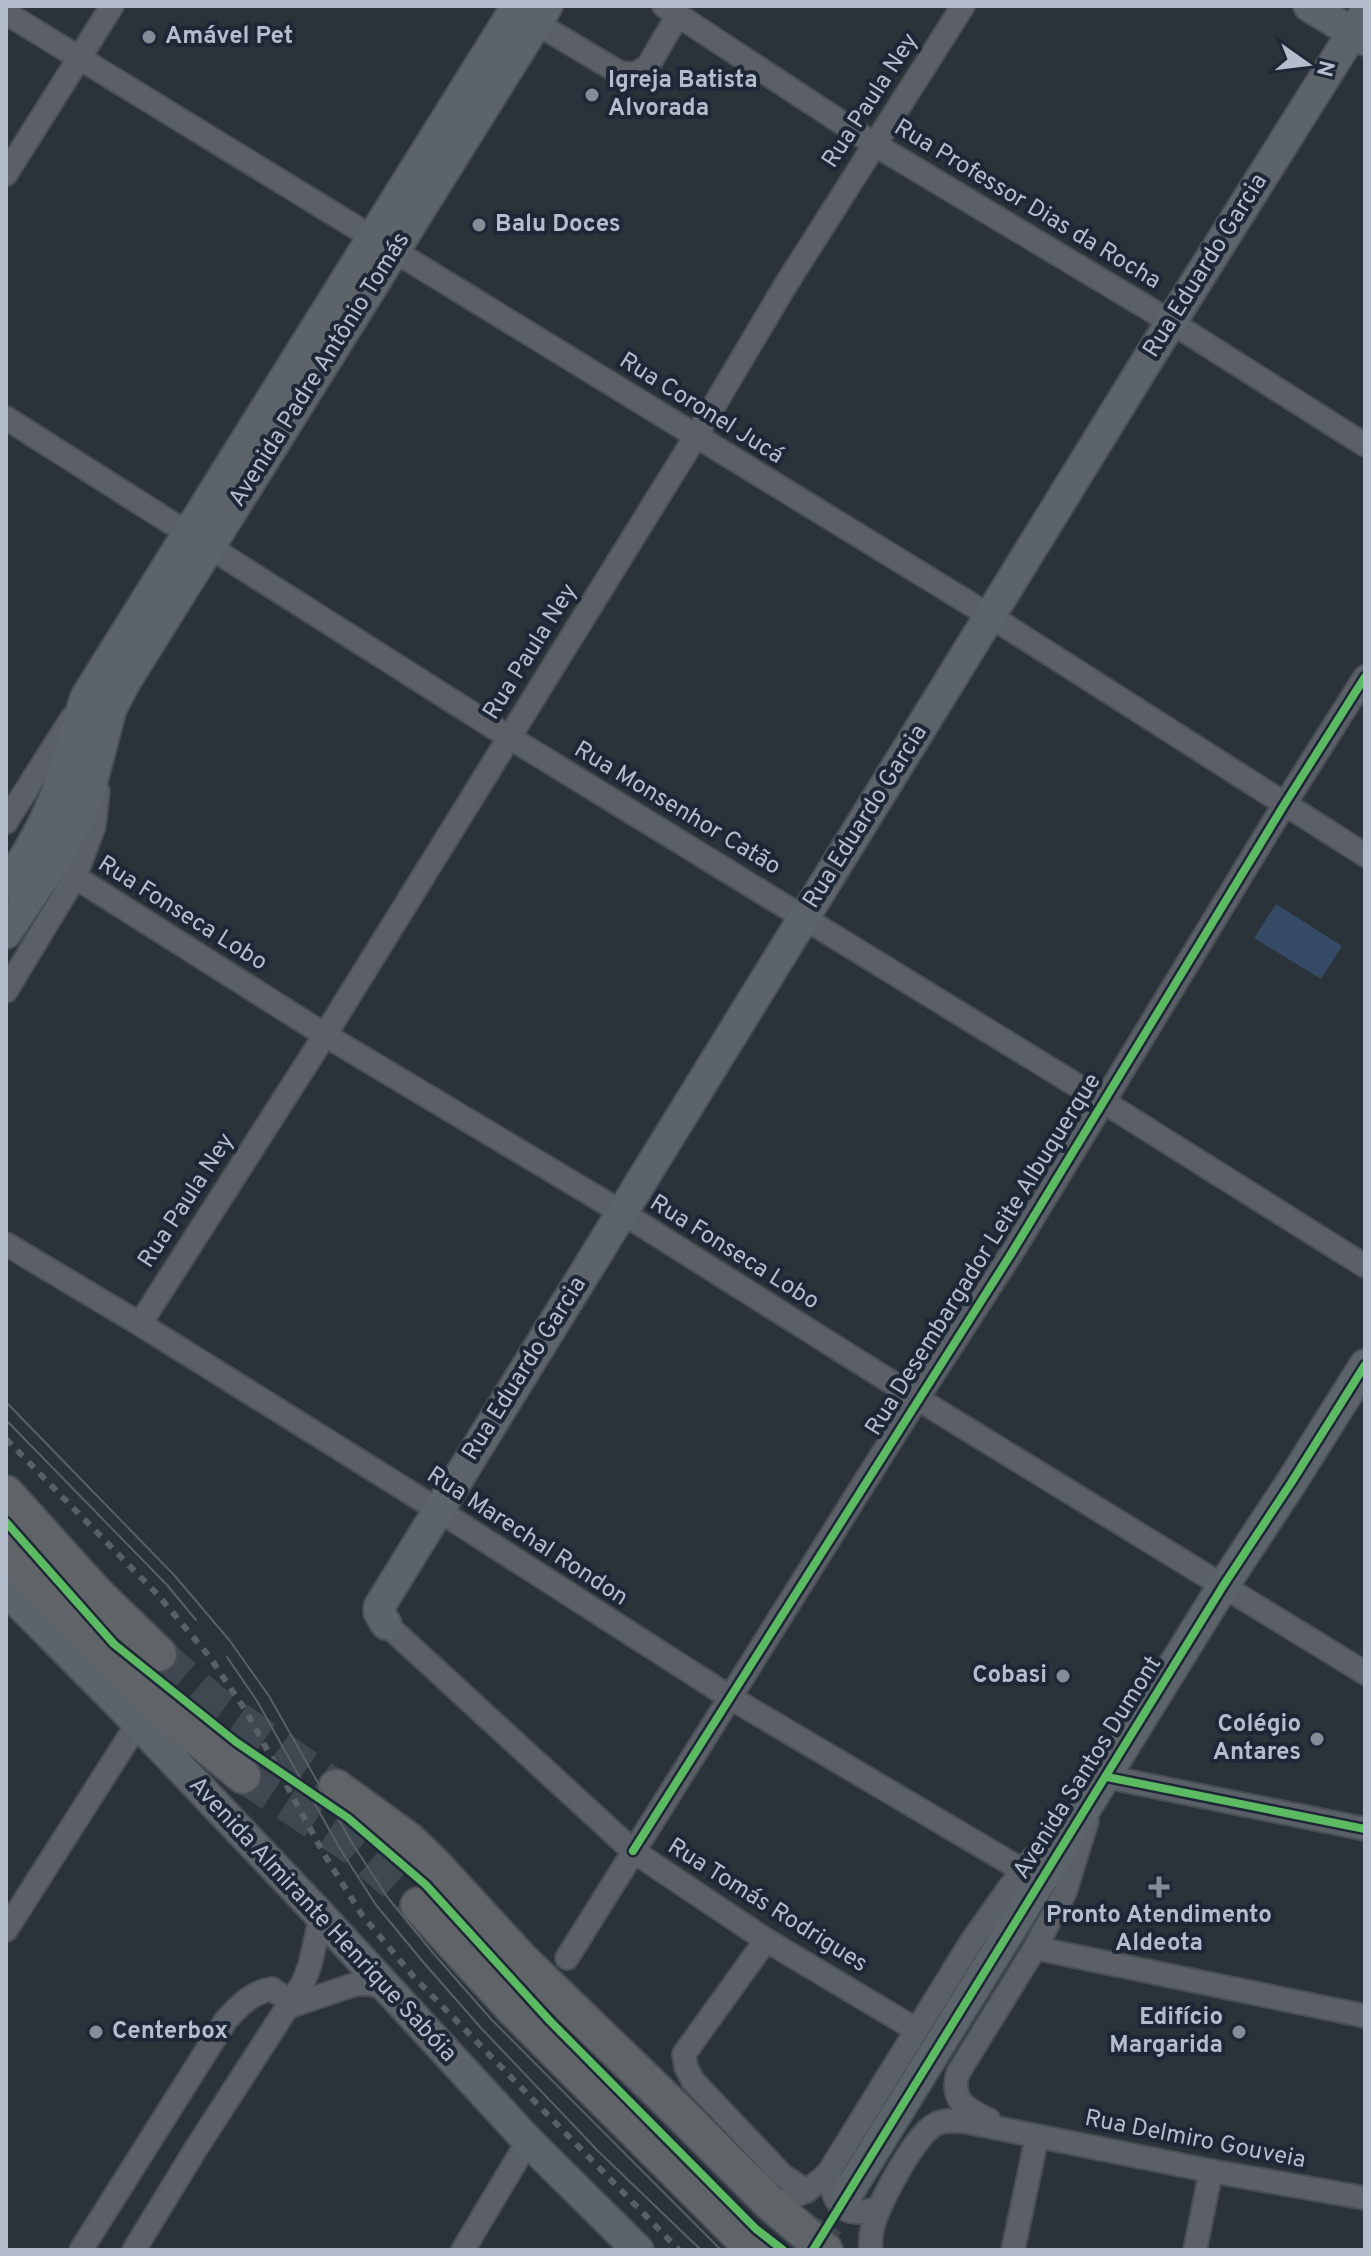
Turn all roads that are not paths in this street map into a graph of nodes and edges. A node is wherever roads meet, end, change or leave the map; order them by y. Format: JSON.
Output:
{"nodes":[{"id":1,"x":112,"y":6,"type":"edge"},
{"id":2,"x":963,"y":6,"type":"edge"},
{"id":3,"x":1309,"y":6,"type":"edge"},
{"id":4,"x":671,"y":10,"type":"edge"},
{"id":5,"x":534,"y":12,"type":"edge"},
{"id":6,"x":6,"y":13,"type":"edge"},
{"id":7,"x":1360,"y":21,"type":"edge"},
{"id":8,"x":79,"y":59,"type":"junction"},
{"id":9,"x":874,"y":144,"type":"junction"},
{"id":10,"x":6,"y":174,"type":"edge"},
{"id":11,"x":385,"y":244,"type":"junction"},
{"id":12,"x":1171,"y":322,"type":"junction"},
{"id":13,"x":6,"y":418,"type":"edge"},
{"id":14,"x":696,"y":436,"type":"junction"},
{"id":15,"x":1365,"y":445,"type":"edge"},
{"id":16,"x":198,"y":540,"type":"junction"},
{"id":17,"x":990,"y":616,"type":"junction"},
{"id":18,"x":1365,"y":677,"type":"edge"},
{"id":19,"x":86,"y":697,"type":"junction"},
{"id":20,"x":509,"y":737,"type":"junction"},
{"id":21,"x":103,"y":738,"type":"junction"},
{"id":22,"x":1284,"y":805,"type":"junction"},
{"id":23,"x":6,"y":822,"type":"edge"},
{"id":24,"x":1365,"y":855,"type":"edge"},
{"id":25,"x":75,"y":877,"type":"junction"},
{"id":26,"x":6,"y":886,"type":"edge"},
{"id":27,"x":804,"y":917,"type":"junction"},
{"id":28,"x":6,"y":933,"type":"edge"},
{"id":29,"x":6,"y":991,"type":"edge"},
{"id":30,"x":325,"y":1035,"type":"junction"},
{"id":31,"x":1104,"y":1102,"type":"junction"},
{"id":32,"x":621,"y":1212,"type":"junction"},
{"id":33,"x":6,"y":1244,"type":"edge"},
{"id":34,"x":1365,"y":1266,"type":"edge"},
{"id":35,"x":140,"y":1324,"type":"junction"},
{"id":36,"x":1365,"y":1365,"type":"edge"},
{"id":37,"x":918,"y":1399,"type":"junction"},
{"id":38,"x":6,"y":1493,"type":"edge"},
{"id":39,"x":438,"y":1510,"type":"junction"},
{"id":40,"x":6,"y":1550,"type":"edge"},
{"id":41,"x":1223,"y":1586,"type":"junction"},
{"id":42,"x":6,"y":1590,"type":"edge"},
{"id":43,"x":386,"y":1624,"type":"joint"},
{"id":44,"x":159,"y":1654,"type":"tunnel mouth"},
{"id":45,"x":1365,"y":1673,"type":"edge"},
{"id":46,"x":731,"y":1698,"type":"junction"},
{"id":47,"x":138,"y":1723,"type":"junction"},
{"id":48,"x":243,"y":1776,"type":"tunnel mouth"},
{"id":49,"x":336,"y":1787,"type":"tunnel mouth"},
{"id":50,"x":1101,"y":1787,"type":"junction"},
{"id":51,"x":1365,"y":1829,"type":"edge"},
{"id":52,"x":633,"y":1851,"type":"junction"},
{"id":53,"x":1022,"y":1870,"type":"junction"},
{"id":54,"x":418,"y":1905,"type":"tunnel mouth"},
{"id":55,"x":321,"y":1916,"type":"junction"},
{"id":56,"x":6,"y":1930,"type":"edge"},
{"id":57,"x":766,"y":1940,"type":"junction"},
{"id":58,"x":1035,"y":1948,"type":"junction"},
{"id":59,"x":567,"y":1958,"type":"dead end"},
{"id":60,"x":390,"y":1991,"type":"junction"},
{"id":61,"x":290,"y":2004,"type":"junction"},
{"id":62,"x":1365,"y":2016,"type":"edge"},
{"id":63,"x":915,"y":2029,"type":"junction"},
{"id":64,"x":1026,"y":2135,"type":"junction"},
{"id":65,"x":528,"y":2141,"type":"junction"},
{"id":66,"x":1211,"y":2171,"type":"junction"},
{"id":67,"x":838,"y":2183,"type":"junction"},
{"id":68,"x":807,"y":2191,"type":"junction"},
{"id":69,"x":1365,"y":2198,"type":"edge"},
{"id":70,"x":771,"y":2204,"type":"junction"},
{"id":71,"x":880,"y":2207,"type":"junction"},
{"id":72,"x":81,"y":2250,"type":"edge"},
{"id":73,"x":134,"y":2250,"type":"edge"},
{"id":74,"x":463,"y":2250,"type":"edge"},
{"id":75,"x":638,"y":2250,"type":"edge"},
{"id":76,"x":754,"y":2250,"type":"edge"},
{"id":77,"x":825,"y":2250,"type":"edge"},
{"id":78,"x":871,"y":2250,"type":"edge"},
{"id":79,"x":1013,"y":2250,"type":"edge"},
{"id":80,"x":1195,"y":2250,"type":"edge"}],
"edges":[{"from":1,"to":8,"type":"street"},
{"from":2,"to":9,"type":"street","name":"Rua Paula Ney"},
{"from":3,"to":7,"type":"main road"},
{"from":4,"to":5,"type":"street"},
{"from":4,"to":9,"type":"street","name":"Rua Professor Dias da Rocha"},
{"from":5,"to":11,"type":"main road","name":"Avenida Padre Antônio Tomás"},
{"from":6,"to":8,"type":"street","name":"Rua Coronel Jucá"},
{"from":7,"to":12,"type":"main road","name":"Rua Eduardo Garcia"},
{"from":8,"to":10,"type":"street"},
{"from":8,"to":11,"type":"street","name":"Rua Coronel Jucá"},
{"from":9,"to":12,"type":"street","name":"Rua Professor Dias da Rocha"},
{"from":9,"to":14,"type":"street","name":"Rua Paula Ney"},
{"from":11,"to":14,"type":"street","name":"Rua Coronel Jucá"},
{"from":11,"to":16,"type":"main road","name":"Avenida Padre Antônio Tomás"},
{"from":12,"to":15,"type":"street","name":"Rua Professor Dias da Rocha"},
{"from":12,"to":17,"type":"main road","name":"Rua Eduardo Garcia"},
{"from":13,"to":16,"type":"street","name":"Rua Monsenhor Catão"},
{"from":14,"to":17,"type":"street","name":"Rua Coronel Jucá"},
{"from":14,"to":20,"type":"street","name":"Rua Paula Ney"},
{"from":16,"to":19,"type":"main road","name":"Avenida Padre Antônio Tomás"},
{"from":16,"to":20,"type":"street","name":"Rua Monsenhor Catão"},
{"from":16,"to":21,"type":"main road","name":"Avenida Padre Antônio Tomás"},
{"from":17,"to":22,"type":"street","name":"Rua Coronel Jucá"},
{"from":17,"to":27,"type":"main road","name":"Rua Eduardo Garcia"},
{"from":18,"to":22,"type":"street","name":"Rua Desembargador Leite Albuquerque"},
{"from":19,"to":23,"type":"street","name":"Avenida Padre Antônio Tomás"},
{"from":19,"to":26,"type":"main road","name":"Avenida Padre Antônio Tomás"},
{"from":20,"to":27,"type":"street","name":"Rua Monsenhor Catão"},
{"from":20,"to":30,"type":"street","name":"Rua Paula Ney"},
{"from":21,"to":25,"type":"street","name":"Avenida Padre Antônio Tomás"},
{"from":21,"to":28,"type":"main road","name":"Avenida Padre Antônio Tomás"},
{"from":22,"to":24,"type":"street","name":"Rua Coronel Jucá"},
{"from":22,"to":31,"type":"street","name":"Rua Desembargador Leite Albuquerque"},
{"from":25,"to":29,"type":"street","name":"Avenida Padre Antônio Tomás"},
{"from":25,"to":30,"type":"street","name":"Rua Fonseca Lobo"},
{"from":27,"to":31,"type":"street","name":"Rua Monsenhor Catão"},
{"from":27,"to":32,"type":"main road","name":"Rua Eduardo Garcia"},
{"from":30,"to":32,"type":"street","name":"Rua Fonseca Lobo"},
{"from":30,"to":35,"type":"street","name":"Rua Paula Ney"},
{"from":31,"to":34,"type":"street","name":"Rua Monsenhor Catão"},
{"from":31,"to":37,"type":"street","name":"Rua Desembargador Leite Albuquerque"},
{"from":32,"to":37,"type":"street","name":"Rua Fonseca Lobo"},
{"from":32,"to":39,"type":"main road","name":"Rua Eduardo Garcia"},
{"from":33,"to":35,"type":"street","name":"Rua Marechal Rondon"},
{"from":35,"to":39,"type":"street","name":"Rua Marechal Rondon"},
{"from":36,"to":41,"type":"main road","name":"Avenida Santos Dumont"},
{"from":37,"to":41,"type":"street","name":"Rua Fonseca Lobo"},
{"from":37,"to":46,"type":"street","name":"Rua Desembargador Leite Albuquerque"},
{"from":38,"to":44,"type":"highway"},
{"from":39,"to":43,"type":"main road","name":"Rua Eduardo Garcia"},
{"from":39,"to":46,"type":"street","name":"Rua Marechal Rondon"},
{"from":40,"to":48,"type":"highway","name":"Avenida Almirante Henrique Sabóia"},
{"from":41,"to":45,"type":"street","name":"Rua Fonseca Lobo"},
{"from":41,"to":50,"type":"main road","name":"Avenida Santos Dumont"},
{"from":42,"to":47,"type":"main road","name":"Avenida Almirante Henrique Sabóia"},
{"from":43,"to":52,"type":"street","name":"Rua Tomás Rodrigues"},
{"from":46,"to":52,"type":"street","name":"Rua Desembargador Leite Albuquerque"},
{"from":46,"to":53,"type":"street","name":"Rua Marechal Rondon"},
{"from":47,"to":55,"type":"main road","name":"Avenida Almirante Henrique Sabóia"},
{"from":47,"to":56,"type":"street"},
{"from":49,"to":70,"type":"highway"},
{"from":50,"to":51,"type":"street"},
{"from":50,"to":53,"type":"street","name":"Avenida Santos Dumont"},
{"from":50,"to":58,"type":"street","name":"Avenida Santos Dumont"},
{"from":50,"to":67,"type":"main road","name":"Avenida Santos Dumont"},
{"from":52,"to":57,"type":"street","name":"Rua Tomás Rodrigues"},
{"from":52,"to":59,"type":"street","name":"Rua Desembargador Leite Albuquerque"},
{"from":53,"to":63,"type":"street","name":"Avenida Santos Dumont"},
{"from":54,"to":76,"type":"highway"},
{"from":55,"to":60,"type":"main road","name":"Avenida Almirante Henrique Sabóia"},
{"from":55,"to":61,"type":"street"},
{"from":57,"to":63,"type":"street","name":"Rua Tomás Rodrigues"},
{"from":57,"to":68,"type":"street"},
{"from":58,"to":62,"type":"street"},
{"from":58,"to":64,"type":"street","name":"Avenida Santos Dumont"},
{"from":60,"to":61,"type":"street"},
{"from":60,"to":65,"type":"main road","name":"Avenida Almirante Henrique Sabóia"},
{"from":61,"to":72,"type":"street"},
{"from":61,"to":73,"type":"street"},
{"from":63,"to":67,"type":"street","name":"Avenida Santos Dumont"},
{"from":64,"to":66,"type":"street","name":"Rua Delmiro Gouveia"},
{"from":64,"to":71,"type":"street"},
{"from":64,"to":79,"type":"street"},
{"from":65,"to":74,"type":"street"},
{"from":65,"to":75,"type":"main road","name":"Avenida Almirante Henrique Sabóia"},
{"from":66,"to":69,"type":"street","name":"Rua Delmiro Gouveia"},
{"from":66,"to":80,"type":"street"},
{"from":67,"to":68,"type":"street","name":"Avenida Santos Dumont"},
{"from":67,"to":71,"type":"street"},
{"from":68,"to":70,"type":"street","name":"Avenida Santos Dumont"},
{"from":70,"to":77,"type":"highway"},
{"from":71,"to":78,"type":"street"}]}
